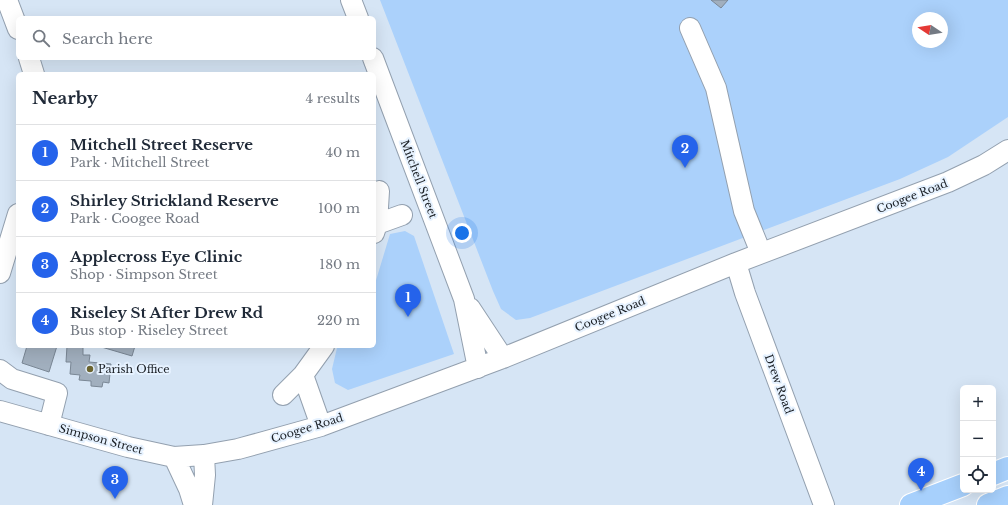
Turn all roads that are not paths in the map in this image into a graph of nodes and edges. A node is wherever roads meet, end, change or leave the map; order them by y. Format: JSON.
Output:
{"nodes":[{"id":1,"x":7,"y":0,"type":"edge"},
{"id":2,"x":351,"y":0,"type":"edge"},
{"id":3,"x":357,"y":16,"type":"edge"},
{"id":4,"x":16,"y":24,"type":"edge"},
{"id":5,"x":690,"y":28,"type":"dead end"},
{"id":6,"x":30,"y":60,"type":"edge"},
{"id":7,"x":374,"y":60,"type":"edge"},
{"id":8,"x":33,"y":72,"type":"edge"},
{"id":9,"x":1008,"y":150,"type":"edge"},
{"id":10,"x":379,"y":191,"type":"dead end"},
{"id":11,"x":402,"y":215,"type":"dead end"},
{"id":12,"x":376,"y":219,"type":"edge"},
{"id":13,"x":16,"y":224,"type":"edge"},
{"id":14,"x":376,"y":228,"type":"edge"},
{"id":15,"x":761,"y":253,"type":"junction"},
{"id":16,"x":8,"y":263,"type":"edge"},
{"id":17,"x":736,"y":263,"type":"junction"},
{"id":18,"x":464,"y":299,"type":"junction"},
{"id":19,"x":323,"y":348,"type":"edge"},
{"id":20,"x":503,"y":358,"type":"junction"},
{"id":21,"x":478,"y":368,"type":"junction"},
{"id":22,"x":0,"y":370,"type":"edge"},
{"id":23,"x":304,"y":375,"type":"junction"},
{"id":24,"x":283,"y":395,"type":"dead end"},
{"id":25,"x":0,"y":411,"type":"edge"},
{"id":26,"x":49,"y":425,"type":"junction"},
{"id":27,"x":321,"y":426,"type":"junction"},
{"id":28,"x":204,"y":455,"type":"junction"},
{"id":29,"x":174,"y":457,"type":"junction"},
{"id":30,"x":1008,"y":468,"type":"edge"},
{"id":31,"x":996,"y":473,"type":"edge"},
{"id":32,"x":960,"y":486,"type":"edge"},
{"id":33,"x":1008,"y":497,"type":"edge"},
{"id":34,"x":194,"y":505,"type":"edge"},
{"id":35,"x":202,"y":505,"type":"edge"},
{"id":36,"x":824,"y":505,"type":"edge"},
{"id":37,"x":911,"y":505,"type":"edge"},
{"id":38,"x":988,"y":505,"type":"edge"}],
"edges":[{"from":1,"to":4,"type":"street"},
{"from":2,"to":3,"type":"street"},
{"from":5,"to":15,"type":"street"},
{"from":6,"to":8,"type":"street"},
{"from":7,"to":18,"type":"street","name":"Mitchell Street"},
{"from":9,"to":15,"type":"street","name":"Coogee Road"},
{"from":10,"to":12,"type":"street"},
{"from":11,"to":14,"type":"street"},
{"from":13,"to":16,"type":"street"},
{"from":15,"to":17,"type":"street","name":"Coogee Road"},
{"from":17,"to":20,"type":"street","name":"Coogee Road"},
{"from":17,"to":36,"type":"street","name":"Drew Road"},
{"from":18,"to":20,"type":"street","name":"Mitchell Street"},
{"from":18,"to":21,"type":"street","name":"Mitchell Street"},
{"from":19,"to":23,"type":"street"},
{"from":20,"to":21,"type":"street","name":"Coogee Road"},
{"from":21,"to":27,"type":"street","name":"Coogee Road"},
{"from":22,"to":26,"type":"street"},
{"from":23,"to":24,"type":"street"},
{"from":23,"to":27,"type":"street"},
{"from":25,"to":26,"type":"street","name":"Simpson Street"},
{"from":26,"to":29,"type":"street","name":"Simpson Street"},
{"from":27,"to":28,"type":"street","name":"Coogee Road"},
{"from":28,"to":29,"type":"street","name":"Simpson Street"},
{"from":28,"to":35,"type":"street"},
{"from":29,"to":34,"type":"street"},
{"from":30,"to":31,"type":"highway"},
{"from":32,"to":37,"type":"highway"},
{"from":33,"to":38,"type":"highway"}]}
